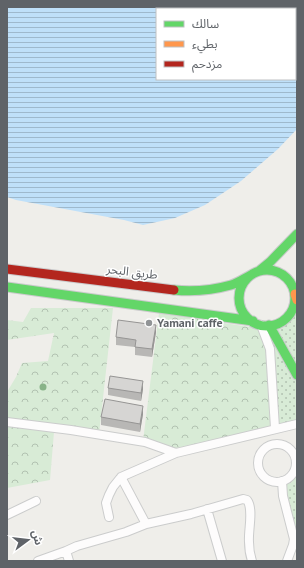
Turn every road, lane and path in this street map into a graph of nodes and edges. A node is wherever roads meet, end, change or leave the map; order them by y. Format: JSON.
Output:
{"nodes":[{"id":1,"x":297,"y":234,"type":"edge"},
{"id":2,"x":7,"y":269,"type":"edge"},
{"id":3,"x":255,"y":273,"type":"junction"},
{"id":4,"x":297,"y":274,"type":"edge"},
{"id":5,"x":7,"y":287,"type":"edge"},
{"id":6,"x":295,"y":294,"type":"edge"},
{"id":7,"x":261,"y":324,"type":"junction"},
{"id":8,"x":297,"y":375,"type":"edge"},
{"id":9,"x":7,"y":422,"type":"edge"},
{"id":10,"x":297,"y":424,"type":"edge"},
{"id":11,"x":275,"y":428,"type":"junction"},
{"id":12,"x":176,"y":453,"type":"junction"},
{"id":13,"x":296,"y":457,"type":"edge"},
{"id":14,"x":297,"y":474,"type":"edge"},
{"id":15,"x":121,"y":477,"type":"junction"},
{"id":16,"x":286,"y":480,"type":"junction"},
{"id":17,"x":36,"y":501,"type":"dead end"},
{"id":18,"x":207,"y":509,"type":"junction"},
{"id":19,"x":7,"y":516,"type":"edge"},
{"id":20,"x":109,"y":517,"type":"dead end"},
{"id":21,"x":146,"y":524,"type":"junction"},
{"id":22,"x":66,"y":551,"type":"junction"},
{"id":23,"x":38,"y":561,"type":"edge"},
{"id":24,"x":69,"y":561,"type":"edge"},
{"id":25,"x":222,"y":561,"type":"edge"},
{"id":26,"x":252,"y":561,"type":"edge"},
{"id":27,"x":287,"y":561,"type":"edge"}],
"edges":[{"from":1,"to":3,"type":"main road","name":"طريق البحر"},
{"from":2,"to":3,"type":"main road","name":"طريق البحر"},
{"from":3,"to":6,"type":"main road"},
{"from":3,"to":7,"type":"main road"},
{"from":4,"to":6,"type":"main road"},
{"from":5,"to":7,"type":"main road"},
{"from":6,"to":7,"type":"main road"},
{"from":7,"to":8,"type":"main road"},
{"from":7,"to":11,"type":"street"},
{"from":9,"to":12,"type":"street"},
{"from":10,"to":11,"type":"street"},
{"from":11,"to":12,"type":"street"},
{"from":12,"to":15,"type":"street"},
{"from":13,"to":16,"type":"street"},
{"from":13,"to":16,"type":"street"},
{"from":14,"to":16,"type":"street"},
{"from":15,"to":20,"type":"street"},
{"from":15,"to":21,"type":"street"},
{"from":16,"to":27,"type":"street"},
{"from":17,"to":19,"type":"street"},
{"from":18,"to":21,"type":"street"},
{"from":18,"to":25,"type":"street"},
{"from":18,"to":26,"type":"street"},
{"from":21,"to":22,"type":"street"},
{"from":22,"to":23,"type":"street"},
{"from":22,"to":24,"type":"street"}]}
